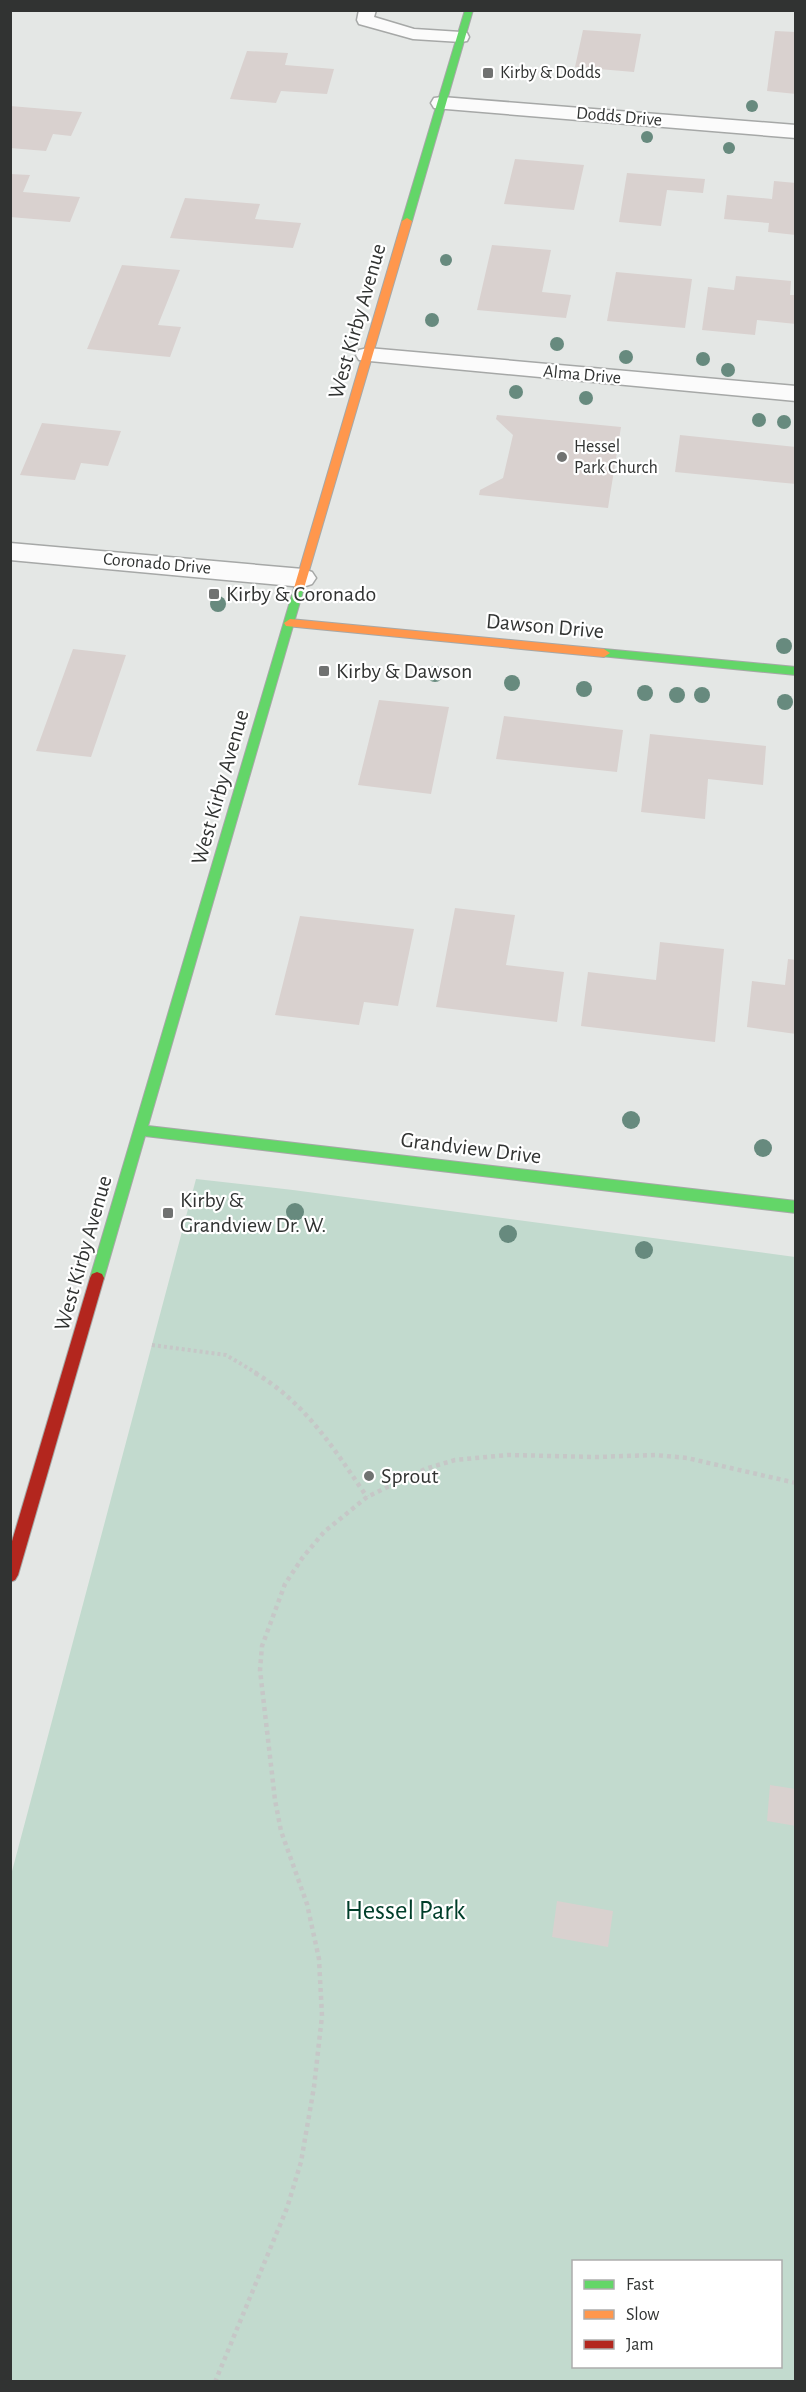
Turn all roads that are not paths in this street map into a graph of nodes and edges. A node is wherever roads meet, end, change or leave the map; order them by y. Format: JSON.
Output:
{"nodes":[{"id":1,"x":368,"y":10,"type":"edge"},
{"id":2,"x":469,"y":10,"type":"edge"},
{"id":3,"x":461,"y":37,"type":"junction"},
{"id":4,"x":442,"y":103,"type":"junction"},
{"id":5,"x":795,"y":132,"type":"edge"},
{"id":6,"x":368,"y":355,"type":"junction"},
{"id":7,"x":795,"y":394,"type":"edge"},
{"id":8,"x":10,"y":551,"type":"edge"},
{"id":9,"x":303,"y":578,"type":"junction"},
{"id":10,"x":290,"y":623,"type":"junction"},
{"id":11,"x":795,"y":671,"type":"edge"},
{"id":12,"x":141,"y":1130,"type":"junction"},
{"id":13,"x":795,"y":1207,"type":"edge"},
{"id":14,"x":10,"y":1575,"type":"edge"}],
"edges":[{"from":1,"to":3,"type":"lane"},
{"from":2,"to":3,"type":"main road","name":"West Kirby Avenue"},
{"from":3,"to":4,"type":"main road","name":"West Kirby Avenue"},
{"from":4,"to":5,"type":"street","name":"Dodds Drive"},
{"from":4,"to":6,"type":"main road","name":"West Kirby Avenue"},
{"from":6,"to":7,"type":"street","name":"Alma Drive"},
{"from":6,"to":9,"type":"main road","name":"West Kirby Avenue"},
{"from":8,"to":9,"type":"street","name":"Coronado Drive"},
{"from":9,"to":10,"type":"main road","name":"West Kirby Avenue"},
{"from":10,"to":11,"type":"main road","name":"Dawson Drive"},
{"from":10,"to":12,"type":"main road","name":"West Kirby Avenue"},
{"from":12,"to":13,"type":"main road","name":"Grandview Drive"},
{"from":12,"to":14,"type":"main road","name":"West Kirby Avenue"}]}
